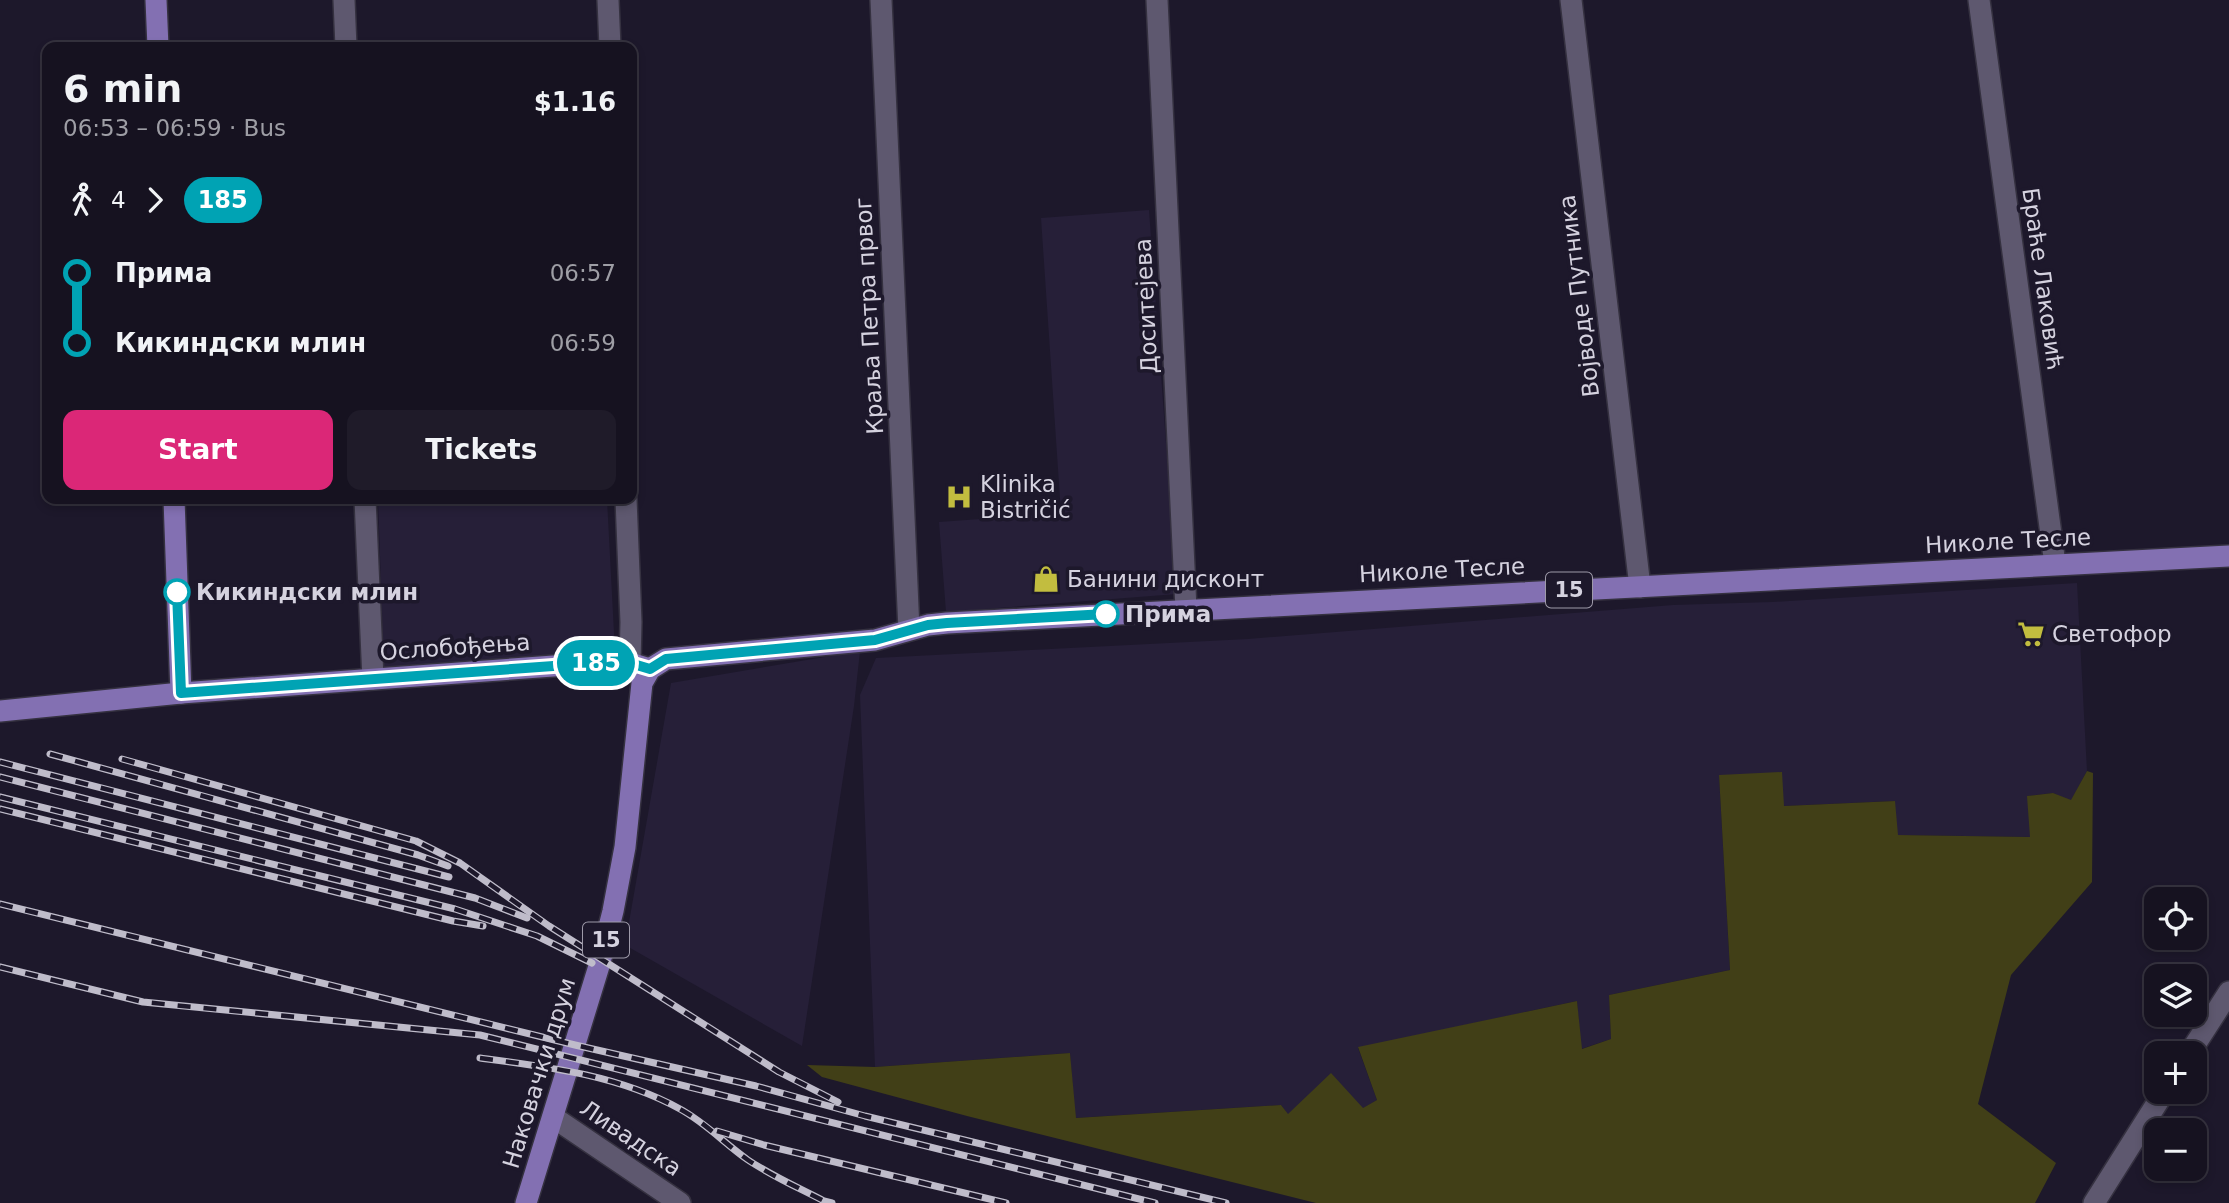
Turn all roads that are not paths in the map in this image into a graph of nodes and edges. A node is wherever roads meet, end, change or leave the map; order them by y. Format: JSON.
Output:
{"nodes":[{"id":1,"x":156,"y":0,"type":"edge"},
{"id":2,"x":344,"y":0,"type":"edge"},
{"id":3,"x":608,"y":0,"type":"edge"},
{"id":4,"x":881,"y":0,"type":"edge"},
{"id":5,"x":1157,"y":0,"type":"edge"},
{"id":6,"x":1571,"y":0,"type":"edge"},
{"id":7,"x":1979,"y":0,"type":"edge"},
{"id":8,"x":158,"y":42,"type":"edge"},
{"id":9,"x":346,"y":42,"type":"edge"},
{"id":10,"x":610,"y":42,"type":"edge"},
{"id":11,"x":174,"y":504,"type":"edge"},
{"id":12,"x":365,"y":504,"type":"edge"},
{"id":13,"x":626,"y":504,"type":"edge"},
{"id":14,"x":2229,"y":556,"type":"edge"},
{"id":15,"x":2055,"y":564,"type":"junction"},
{"id":16,"x":1640,"y":587,"type":"junction"},
{"id":17,"x":1186,"y":609,"type":"junction"},
{"id":18,"x":909,"y":630,"type":"junction"},
{"id":19,"x":640,"y":666,"type":"junction"},
{"id":20,"x":373,"y":679,"type":"junction"},
{"id":21,"x":181,"y":693,"type":"junction"},
{"id":22,"x":0,"y":710,"type":"edge"},
{"id":23,"x":2229,"y":992,"type":"edge"},
{"id":24,"x":2197,"y":1041,"type":"edge"},
{"id":25,"x":2156,"y":1104,"type":"edge"},
{"id":26,"x":553,"y":1117,"type":"junction"},
{"id":27,"x":526,"y":1203,"type":"edge"},
{"id":28,"x":680,"y":1203,"type":"edge"},
{"id":29,"x":2094,"y":1203,"type":"edge"}],
"edges":[{"from":1,"to":8,"type":"main road"},
{"from":2,"to":9,"type":"street"},
{"from":3,"to":10,"type":"street"},
{"from":4,"to":18,"type":"street","name":"Краља Петра првог"},
{"from":5,"to":17,"type":"street","name":"Доситејева"},
{"from":6,"to":16,"type":"street","name":"Војводе Путника"},
{"from":7,"to":15,"type":"street","name":"Браће Лаковић"},
{"from":11,"to":21,"type":"main road"},
{"from":12,"to":20,"type":"street"},
{"from":13,"to":19,"type":"street"},
{"from":14,"to":15,"type":"main road","name":"Николе Тесле","number":"15"},
{"from":15,"to":16,"type":"main road","name":"Николе Тесле","number":"15"},
{"from":16,"to":17,"type":"main road","name":"Николе Тесле","number":"15"},
{"from":17,"to":18,"type":"main road","name":"Николе Тесле","number":"15"},
{"from":18,"to":19,"type":"main road","name":"Ослобођења","number":"15"},
{"from":19,"to":20,"type":"main road","name":"Ослобођења"},
{"from":19,"to":26,"type":"main road","name":"Наковачки друм","number":"15"},
{"from":20,"to":21,"type":"main road","name":"Ослобођења"},
{"from":21,"to":22,"type":"main road","name":"Ослобођења"},
{"from":23,"to":24,"type":"street"},
{"from":25,"to":29,"type":"street"},
{"from":26,"to":27,"type":"main road","name":"Наковачки друм","number":"15"},
{"from":26,"to":28,"type":"street","name":"Ливадска"}]}
